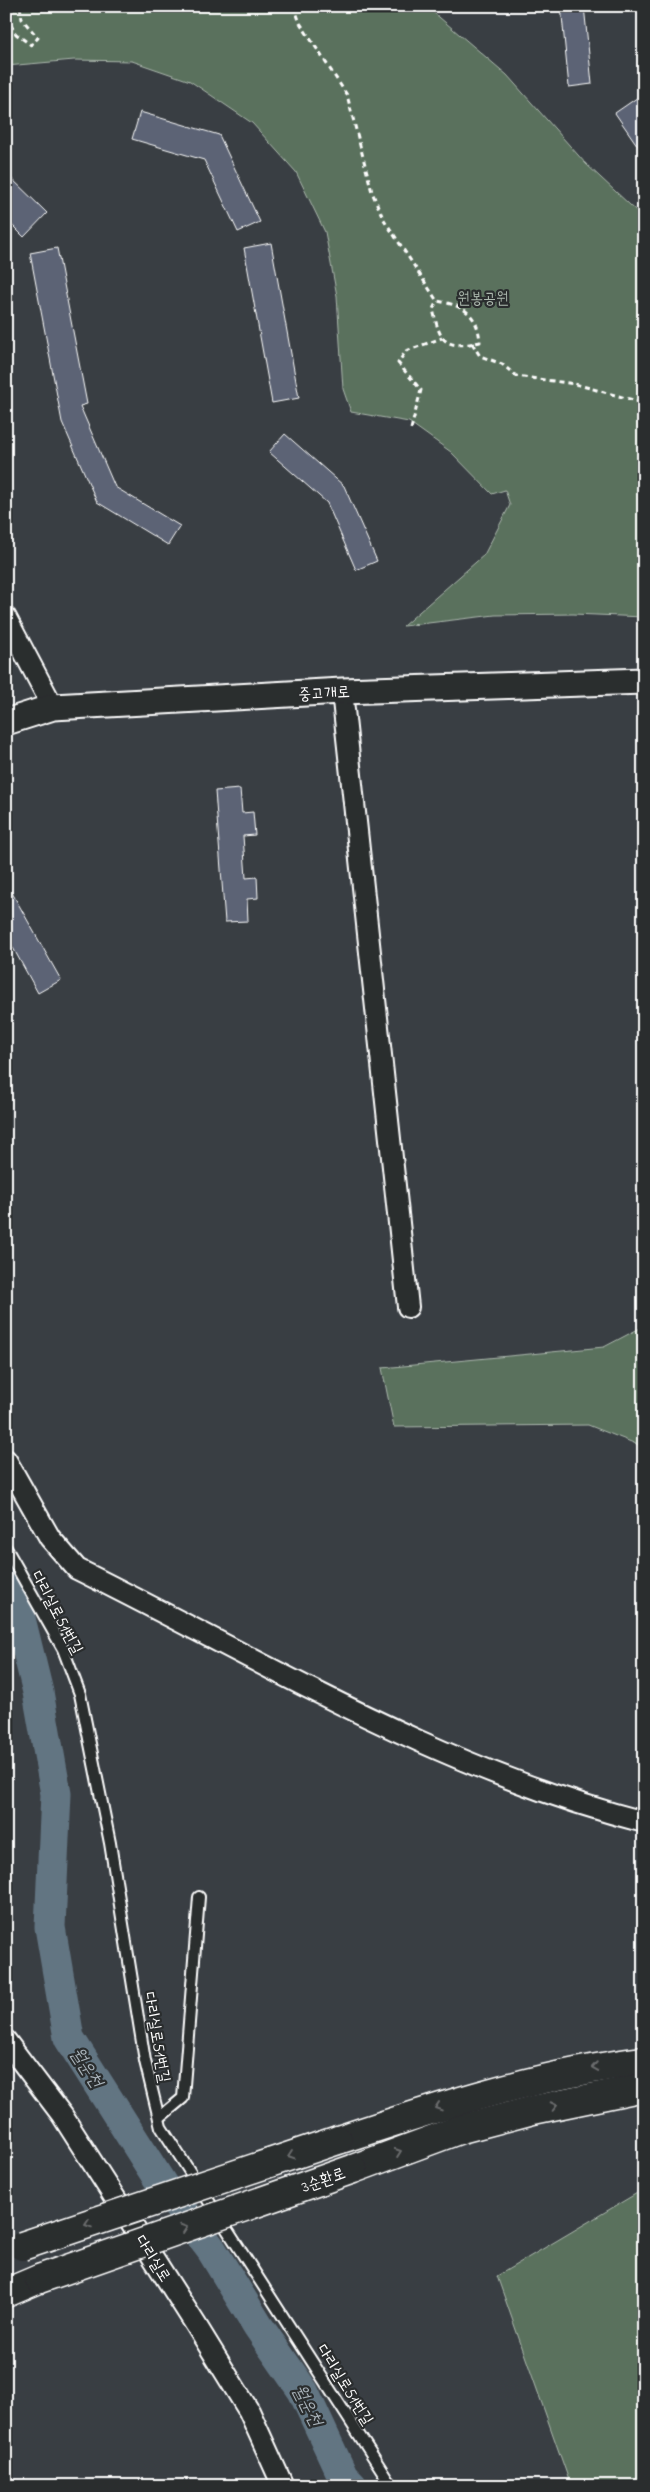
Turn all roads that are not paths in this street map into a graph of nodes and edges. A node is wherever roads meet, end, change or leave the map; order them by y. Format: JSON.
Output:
{"nodes":[{"id":1,"x":6,"y":618,"type":"edge"},
{"id":2,"x":644,"y":681,"type":"edge"},
{"id":3,"x":342,"y":691,"type":"junction"},
{"id":4,"x":53,"y":707,"type":"junction"},
{"id":5,"x":6,"y":722,"type":"edge"},
{"id":6,"x":408,"y":1307,"type":"dead end"},
{"id":7,"x":6,"y":1460,"type":"edge"},
{"id":8,"x":6,"y":1548,"type":"edge"},
{"id":9,"x":644,"y":1822,"type":"edge"},
{"id":10,"x":199,"y":1897,"type":"dead end"},
{"id":11,"x":6,"y":2041,"type":"edge"},
{"id":12,"x":644,"y":2061,"type":"edge"},
{"id":13,"x":644,"y":2086,"type":"edge"},
{"id":14,"x":159,"y":2118,"type":"junction"},
{"id":15,"x":12,"y":2249,"type":"edge"},
{"id":16,"x":6,"y":2291,"type":"edge"},
{"id":17,"x":283,"y":2486,"type":"edge"},
{"id":18,"x":392,"y":2486,"type":"edge"}],
"edges":[{"from":1,"to":4,"type":"street"},
{"from":2,"to":3,"type":"street","name":"중고개로"},
{"from":3,"to":4,"type":"street","name":"중고개로"},
{"from":3,"to":6,"type":"street"},
{"from":4,"to":5,"type":"street","name":"중고개로"},
{"from":7,"to":9,"type":"street"},
{"from":8,"to":14,"type":"lane","name":"다리실로51번길"},
{"from":10,"to":14,"type":"lane"},
{"from":11,"to":17,"type":"street","name":"다리실로"},
{"from":12,"to":15,"type":"highway","name":"3순환로","one_way":true,"bridge":true},
{"from":16,"to":13,"type":"highway","name":"3순환로","one_way":true,"bridge":true},
{"from":14,"to":18,"type":"lane","name":"다리실로51번길"}]}
